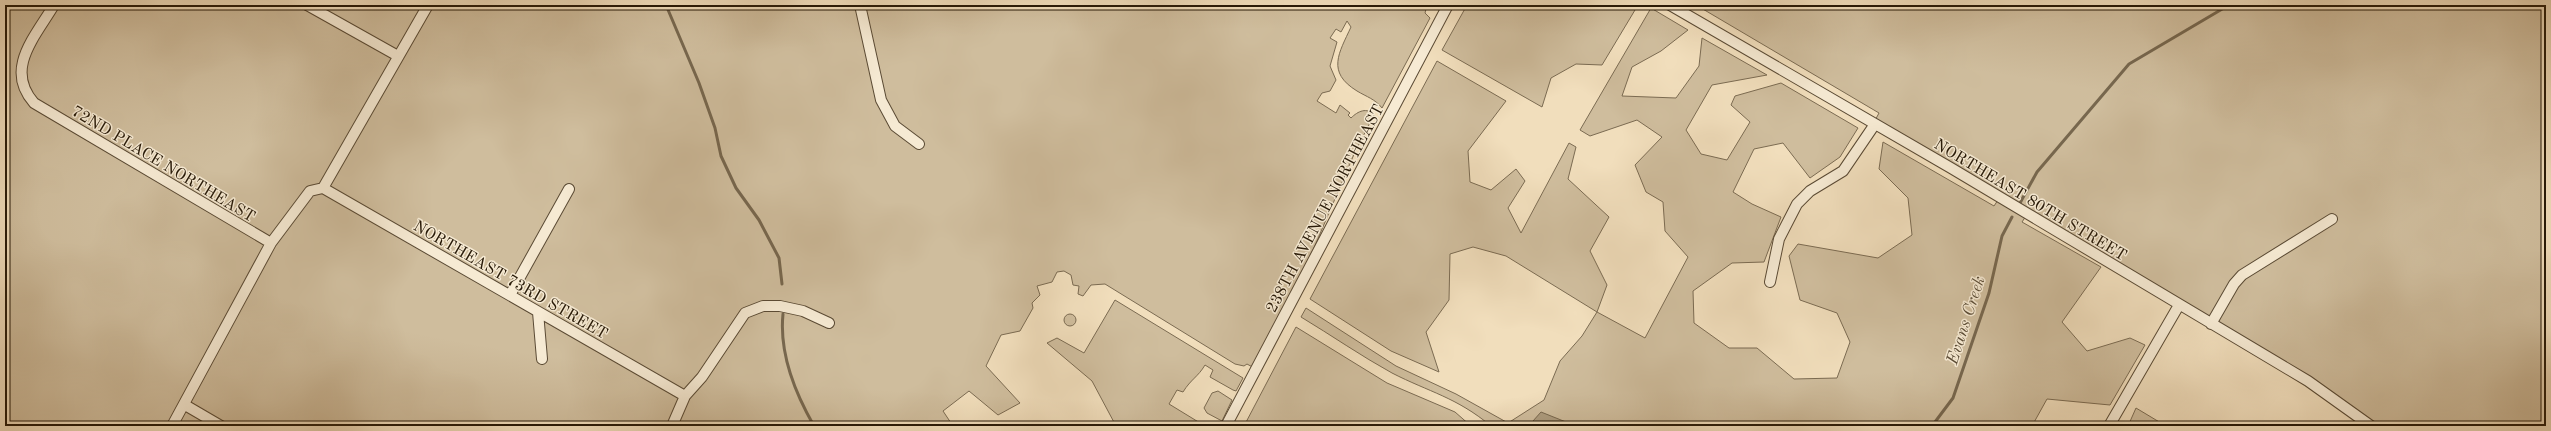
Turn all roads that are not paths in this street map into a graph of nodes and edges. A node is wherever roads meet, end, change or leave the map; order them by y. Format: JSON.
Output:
{"nodes":[{"id":1,"x":54,"y":5,"type":"edge"},
{"id":2,"x":307,"y":5,"type":"edge"},
{"id":3,"x":428,"y":5,"type":"edge"},
{"id":4,"x":860,"y":5,"type":"edge"},
{"id":5,"x":1448,"y":5,"type":"edge"},
{"id":6,"x":1670,"y":5,"type":"edge"},
{"id":7,"x":398,"y":56,"type":"junction"},
{"id":8,"x":1875,"y":124,"type":"junction"},
{"id":9,"x":919,"y":144,"type":"dead end"},
{"id":10,"x":323,"y":188,"type":"junction"},
{"id":11,"x":569,"y":189,"type":"dead end"},
{"id":12,"x":2332,"y":218,"type":"dead end"},
{"id":13,"x":271,"y":243,"type":"junction"},
{"id":14,"x":1770,"y":282,"type":"dead end"},
{"id":15,"x":510,"y":295,"type":"junction"},
{"id":16,"x":2179,"y":305,"type":"junction"},
{"id":17,"x":538,"y":312,"type":"junction"},
{"id":18,"x":829,"y":323,"type":"dead end"},
{"id":19,"x":2211,"y":324,"type":"junction"},
{"id":20,"x":542,"y":359,"type":"dead end"},
{"id":21,"x":685,"y":396,"type":"junction"},
{"id":22,"x":185,"y":405,"type":"junction"},
{"id":23,"x":172,"y":426,"type":"edge"},
{"id":24,"x":221,"y":426,"type":"edge"},
{"id":25,"x":672,"y":426,"type":"edge"},
{"id":26,"x":1226,"y":426,"type":"edge"},
{"id":27,"x":2109,"y":426,"type":"edge"},
{"id":28,"x":2371,"y":426,"type":"edge"}],
"edges":[{"from":1,"to":13,"type":"street","name":"72ND PLACE NORTHEAST"},
{"from":2,"to":7,"type":"street"},
{"from":3,"to":7,"type":"street"},
{"from":4,"to":9,"type":"street"},
{"from":5,"to":26,"type":"street","name":"238TH AVENUE NORTHEAST"},
{"from":6,"to":8,"type":"street","name":"NORTHEAST 80TH STREET"},
{"from":7,"to":10,"type":"street"},
{"from":8,"to":14,"type":"street"},
{"from":8,"to":16,"type":"street","name":"NORTHEAST 80TH STREET"},
{"from":10,"to":13,"type":"street"},
{"from":10,"to":15,"type":"street","name":"NORTHEAST 73RD STREET"},
{"from":11,"to":15,"type":"street"},
{"from":12,"to":19,"type":"street"},
{"from":13,"to":22,"type":"street"},
{"from":15,"to":17,"type":"street","name":"NORTHEAST 73RD STREET"},
{"from":16,"to":19,"type":"street","name":"NORTHEAST 80TH STREET"},
{"from":16,"to":27,"type":"street"},
{"from":17,"to":20,"type":"street"},
{"from":17,"to":21,"type":"street","name":"NORTHEAST 73RD STREET"},
{"from":18,"to":21,"type":"street"},
{"from":19,"to":28,"type":"street","name":"NORTHEAST 80TH STREET"},
{"from":21,"to":25,"type":"street"},
{"from":22,"to":23,"type":"street"},
{"from":22,"to":24,"type":"street"}]}
